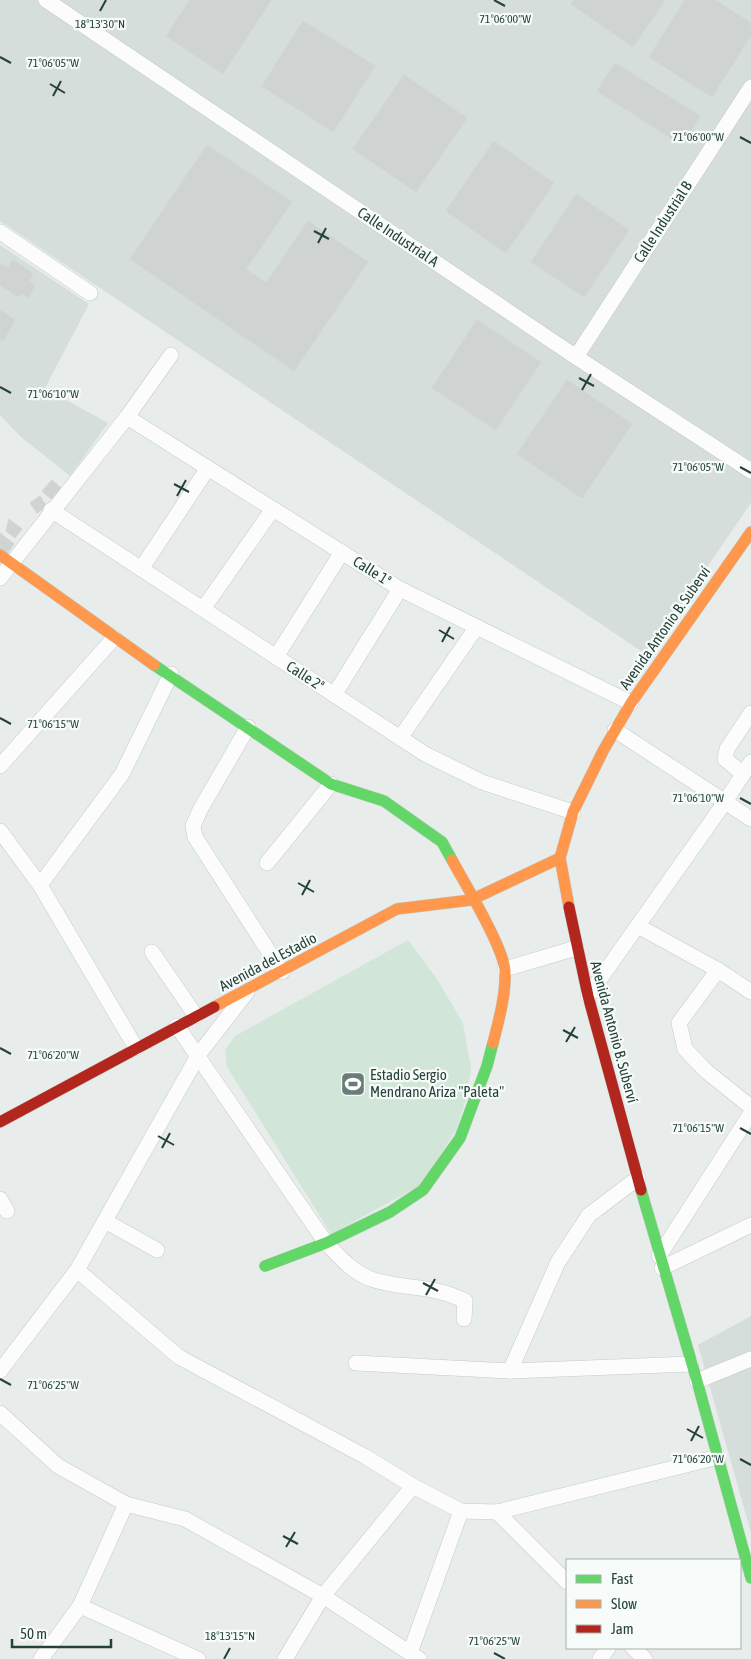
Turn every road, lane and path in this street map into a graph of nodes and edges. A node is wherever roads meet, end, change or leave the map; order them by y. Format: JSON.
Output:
{"nodes":[{"id":1,"x":46,"y":0,"type":"edge"},
{"id":2,"x":751,"y":88,"type":"edge"},
{"id":3,"x":0,"y":232,"type":"edge"},
{"id":4,"x":90,"y":293,"type":"dead end"},
{"id":5,"x":171,"y":355,"type":"dead end"},
{"id":6,"x":576,"y":357,"type":"junction"},
{"id":7,"x":127,"y":417,"type":"junction"},
{"id":8,"x":749,"y":466,"type":"edge"},
{"id":9,"x":208,"y":468,"type":"junction"},
{"id":10,"x":273,"y":509,"type":"junction"},
{"id":11,"x":51,"y":510,"type":"junction"},
{"id":12,"x":751,"y":532,"type":"edge"},
{"id":13,"x":342,"y":552,"type":"junction"},
{"id":14,"x":6,"y":559,"type":"edge"},
{"id":15,"x":141,"y":569,"type":"junction"},
{"id":16,"x":0,"y":578,"type":"edge"},
{"id":17,"x":400,"y":588,"type":"junction"},
{"id":18,"x":203,"y":609,"type":"junction"},
{"id":19,"x":476,"y":628,"type":"junction"},
{"id":20,"x":114,"y":638,"type":"junction"},
{"id":21,"x":276,"y":657,"type":"junction"},
{"id":22,"x":171,"y":674,"type":"junction"},
{"id":23,"x":334,"y":695,"type":"junction"},
{"id":24,"x":631,"y":703,"type":"junction"},
{"id":25,"x":751,"y":713,"type":"edge"},
{"id":26,"x":248,"y":726,"type":"junction"},
{"id":27,"x":615,"y":730,"type":"junction"},
{"id":28,"x":400,"y":738,"type":"junction"},
{"id":29,"x":0,"y":766,"type":"edge"},
{"id":30,"x":747,"y":768,"type":"edge"},
{"id":31,"x":331,"y":784,"type":"junction"},
{"id":32,"x":725,"y":802,"type":"junction"},
{"id":33,"x":573,"y":812,"type":"junction"},
{"id":34,"x":751,"y":819,"type":"edge"},
{"id":35,"x":0,"y":831,"type":"edge"},
{"id":36,"x":560,"y":858,"type":"junction"},
{"id":37,"x":267,"y":863,"type":"dead end"},
{"id":38,"x":40,"y":886,"type":"junction"},
{"id":39,"x":471,"y":900,"type":"junction"},
{"id":40,"x":638,"y":926,"type":"junction"},
{"id":41,"x":576,"y":948,"type":"junction"},
{"id":42,"x":152,"y":952,"type":"dead end"},
{"id":43,"x":505,"y":969,"type":"junction"},
{"id":44,"x":718,"y":970,"type":"junction"},
{"id":45,"x":282,"y":972,"type":"junction"},
{"id":46,"x":248,"y":991,"type":"junction"},
{"id":47,"x":751,"y":992,"type":"edge"},
{"id":48,"x":588,"y":996,"type":"junction"},
{"id":49,"x":196,"y":1016,"type":"junction"},
{"id":50,"x":178,"y":1026,"type":"junction"},
{"id":51,"x":136,"y":1048,"type":"junction"},
{"id":52,"x":199,"y":1054,"type":"junction"},
{"id":53,"x":751,"y":1107,"type":"edge"},
{"id":54,"x":751,"y":1114,"type":"edge"},
{"id":55,"x":0,"y":1122,"type":"edge"},
{"id":56,"x":638,"y":1178,"type":"junction"},
{"id":57,"x":104,"y":1221,"type":"junction"},
{"id":58,"x":751,"y":1226,"type":"edge"},
{"id":59,"x":326,"y":1242,"type":"junction"},
{"id":60,"x":157,"y":1250,"type":"dead end"},
{"id":61,"x":660,"y":1262,"type":"junction"},
{"id":62,"x":265,"y":1266,"type":"dead end"},
{"id":63,"x":77,"y":1270,"type":"junction"},
{"id":64,"x":464,"y":1319,"type":"dead end"},
{"id":65,"x":751,"y":1359,"type":"edge"},
{"id":66,"x":356,"y":1363,"type":"dead end"},
{"id":67,"x":691,"y":1364,"type":"junction"},
{"id":68,"x":0,"y":1371,"type":"edge"},
{"id":69,"x":510,"y":1371,"type":"junction"},
{"id":70,"x":697,"y":1381,"type":"junction"},
{"id":71,"x":0,"y":1413,"type":"edge"},
{"id":72,"x":718,"y":1457,"type":"junction"},
{"id":73,"x":413,"y":1486,"type":"junction"},
{"id":74,"x":126,"y":1504,"type":"junction"},
{"id":75,"x":461,"y":1511,"type":"junction"},
{"id":76,"x":497,"y":1512,"type":"junction"},
{"id":77,"x":751,"y":1578,"type":"edge"},
{"id":78,"x":566,"y":1581,"type":"edge"},
{"id":79,"x":323,"y":1596,"type":"junction"},
{"id":80,"x":80,"y":1606,"type":"junction"},
{"id":81,"x":634,"y":1649,"type":"edge"},
{"id":82,"x":415,"y":1656,"type":"edge"},
{"id":83,"x":41,"y":1659,"type":"edge"},
{"id":84,"x":198,"y":1659,"type":"edge"},
{"id":85,"x":284,"y":1659,"type":"edge"},
{"id":86,"x":645,"y":1659,"type":"edge"}],
"edges":[{"from":1,"to":6,"type":"street","name":"Calle Industrial A"},
{"from":2,"to":6,"type":"street","name":"Calle Industrial B"},
{"from":3,"to":4,"type":"street"},
{"from":5,"to":7,"type":"street"},
{"from":6,"to":8,"type":"street","name":"Calle Industrial A"},
{"from":7,"to":9,"type":"street","name":"Calle 1ª"},
{"from":7,"to":11,"type":"street"},
{"from":9,"to":10,"type":"street","name":"Calle 1ª"},
{"from":9,"to":15,"type":"street"},
{"from":10,"to":13,"type":"street","name":"Calle 1ª"},
{"from":10,"to":18,"type":"street"},
{"from":11,"to":14,"type":"street"},
{"from":11,"to":15,"type":"street","name":"Calle 2ª"},
{"from":12,"to":24,"type":"street","name":"Avenida Antonio B. Suberví"},
{"from":13,"to":17,"type":"street","name":"Calle 1ª"},
{"from":13,"to":21,"type":"street"},
{"from":14,"to":16,"type":"street"},
{"from":14,"to":20,"type":"street"},
{"from":15,"to":18,"type":"street","name":"Calle 2ª"},
{"from":17,"to":19,"type":"street","name":"Calle 1ª"},
{"from":17,"to":23,"type":"street"},
{"from":18,"to":21,"type":"street","name":"Calle 2ª"},
{"from":19,"to":24,"type":"street","name":"Calle 1ª"},
{"from":19,"to":28,"type":"street"},
{"from":20,"to":22,"type":"street"},
{"from":20,"to":29,"type":"street"},
{"from":21,"to":23,"type":"street","name":"Calle 2ª"},
{"from":22,"to":26,"type":"street"},
{"from":22,"to":38,"type":"street"},
{"from":23,"to":28,"type":"street","name":"Calle 2ª"},
{"from":24,"to":27,"type":"street","name":"Avenida Antonio B. Suberví"},
{"from":25,"to":30,"type":"street"},
{"from":26,"to":31,"type":"street"},
{"from":26,"to":45,"type":"street"},
{"from":27,"to":32,"type":"street"},
{"from":27,"to":33,"type":"street","name":"Avenida Antonio B. Suberví"},
{"from":28,"to":33,"type":"street","name":"Calle 2ª"},
{"from":30,"to":32,"type":"street"},
{"from":31,"to":37,"type":"street"},
{"from":31,"to":39,"type":"street"},
{"from":32,"to":34,"type":"street"},
{"from":32,"to":40,"type":"street"},
{"from":33,"to":36,"type":"street","name":"Avenida Antonio B. Suberví"},
{"from":35,"to":38,"type":"street"},
{"from":36,"to":39,"type":"street","name":"Avenida del Estadio"},
{"from":36,"to":41,"type":"street","name":"Avenida Antonio B. Suberví"},
{"from":38,"to":51,"type":"street"},
{"from":39,"to":43,"type":"street"},
{"from":39,"to":45,"type":"street","name":"Avenida del Estadio"},
{"from":40,"to":44,"type":"street"},
{"from":40,"to":48,"type":"street"},
{"from":41,"to":43,"type":"street"},
{"from":41,"to":48,"type":"street","name":"Avenida Antonio B. Suberví"},
{"from":42,"to":49,"type":"street"},
{"from":43,"to":59,"type":"street"},
{"from":44,"to":47,"type":"street"},
{"from":44,"to":53,"type":"street"},
{"from":45,"to":46,"type":"street","name":"Avenida del Estadio"},
{"from":46,"to":49,"type":"street","name":"Avenida del Estadio"},
{"from":46,"to":52,"type":"street"},
{"from":48,"to":56,"type":"street","name":"Avenida Antonio B. Suberví"},
{"from":49,"to":50,"type":"street","name":"Avenida del Estadio"},
{"from":50,"to":51,"type":"street","name":"Avenida del Estadio"},
{"from":50,"to":52,"type":"street"},
{"from":51,"to":55,"type":"street","name":"Avenida del Estadio"},
{"from":52,"to":57,"type":"street"},
{"from":52,"to":59,"type":"street"},
{"from":54,"to":61,"type":"street"},
{"from":56,"to":61,"type":"street","name":"Avenida Antonio B. Suberví"},
{"from":56,"to":69,"type":"street"},
{"from":57,"to":60,"type":"street"},
{"from":57,"to":63,"type":"street"},
{"from":58,"to":61,"type":"street"},
{"from":59,"to":62,"type":"street"},
{"from":59,"to":64,"type":"street"},
{"from":61,"to":67,"type":"street","name":"Avenida Antonio B. Suberví"},
{"from":63,"to":68,"type":"street"},
{"from":63,"to":73,"type":"street"},
{"from":65,"to":70,"type":"street"},
{"from":66,"to":69,"type":"street"},
{"from":67,"to":69,"type":"street"},
{"from":67,"to":70,"type":"street","name":"Avenida Antonio B. Suberví"},
{"from":70,"to":72,"type":"street","name":"Avenida Antonio B. Suberví"},
{"from":71,"to":74,"type":"street"},
{"from":72,"to":76,"type":"street"},
{"from":72,"to":77,"type":"street","name":"Avenida Antonio B. Suberví"},
{"from":73,"to":75,"type":"street"},
{"from":73,"to":79,"type":"street"},
{"from":74,"to":79,"type":"street"},
{"from":74,"to":80,"type":"street"},
{"from":75,"to":76,"type":"street"},
{"from":75,"to":82,"type":"street"},
{"from":76,"to":78,"type":"street"},
{"from":79,"to":82,"type":"street"},
{"from":79,"to":85,"type":"street"},
{"from":80,"to":83,"type":"street"},
{"from":80,"to":84,"type":"street"},
{"from":81,"to":86,"type":"street"}]}
